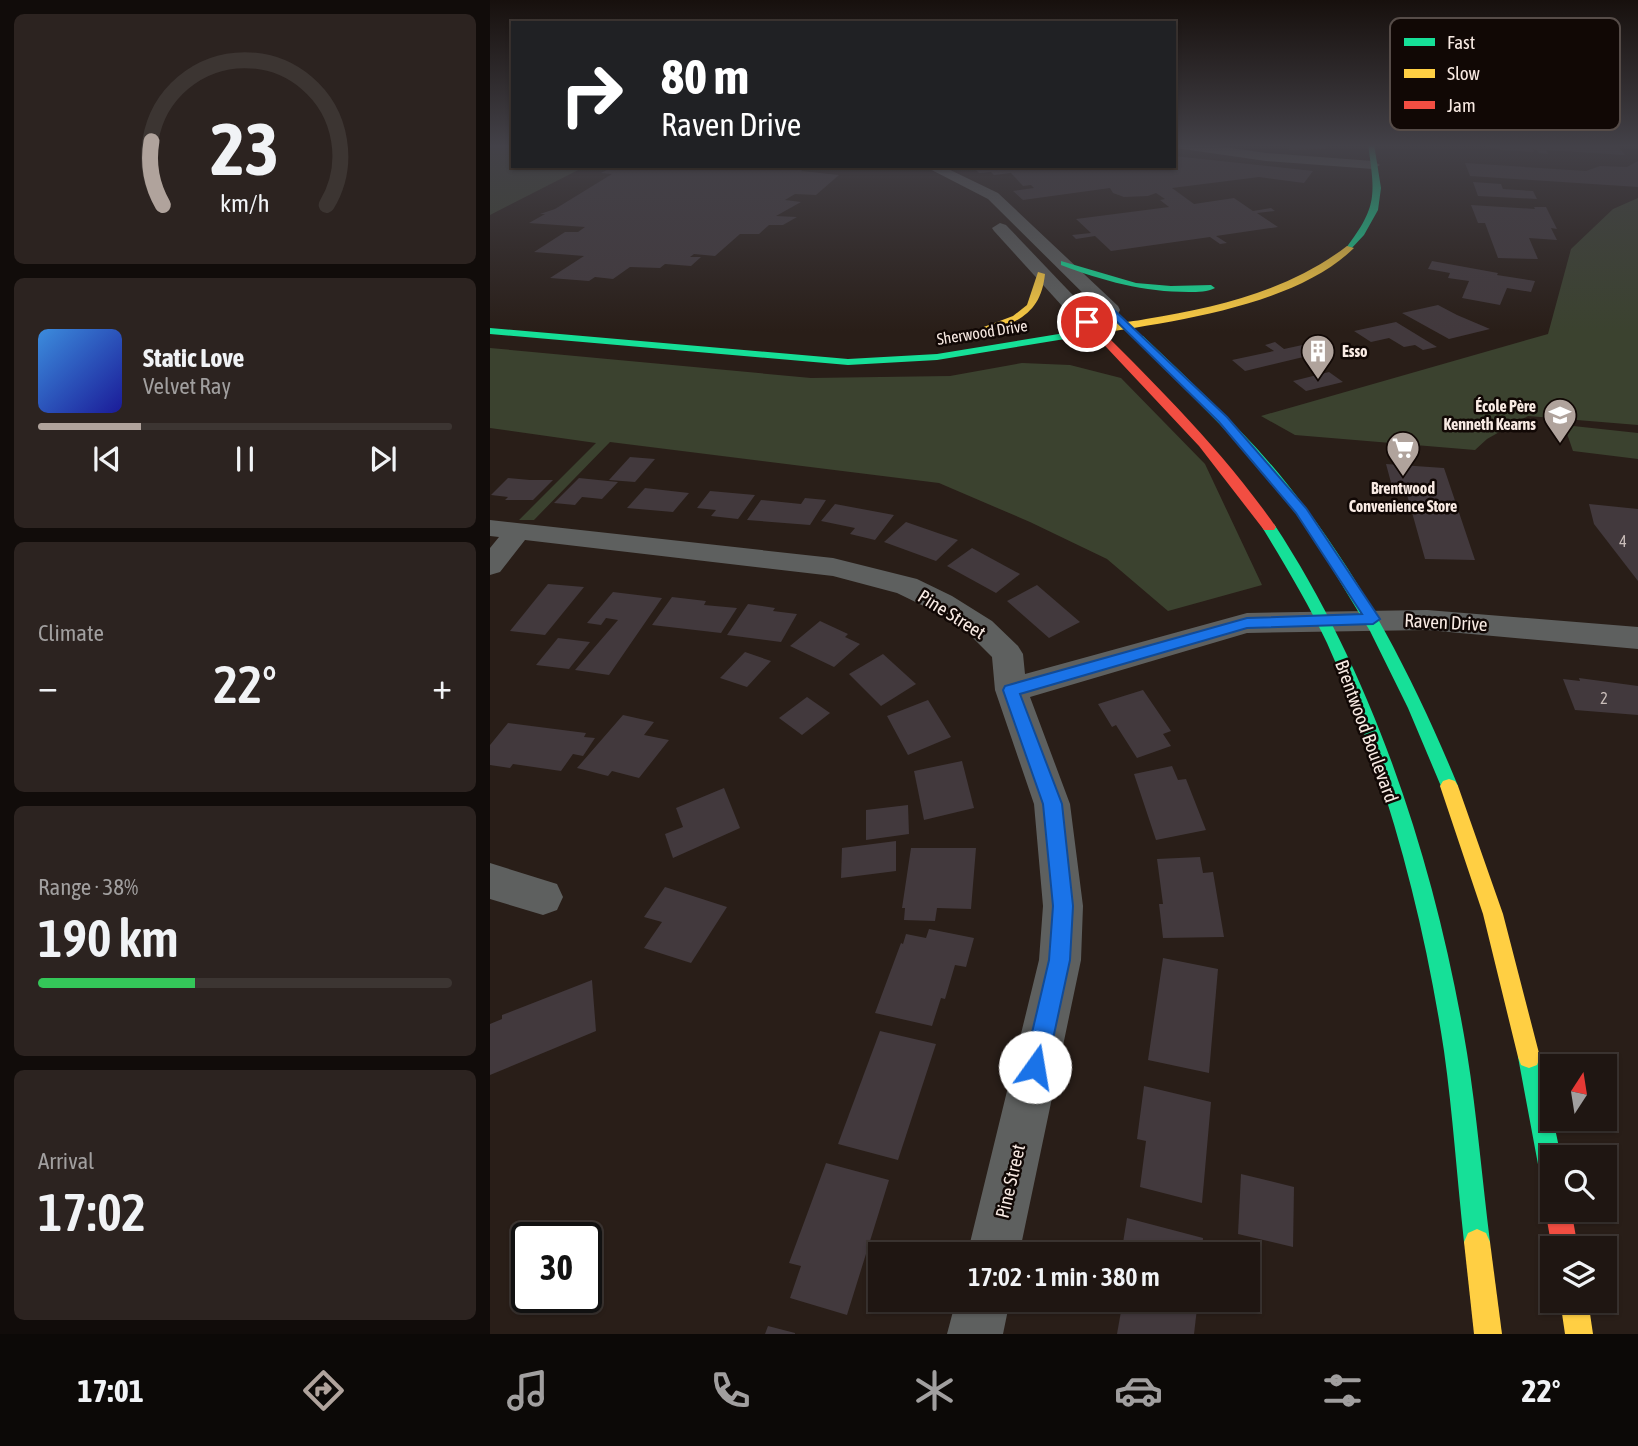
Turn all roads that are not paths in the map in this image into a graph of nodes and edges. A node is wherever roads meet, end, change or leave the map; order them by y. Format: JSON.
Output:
{"nodes":[{"id":1,"x":978,"y":206,"type":"edge"},
{"id":2,"x":1004,"y":206,"type":"edge"},
{"id":3,"x":1377,"y":206,"type":"edge"},
{"id":4,"x":1064,"y":263,"type":"junction"},
{"id":5,"x":1041,"y":274,"type":"junction"},
{"id":6,"x":1266,"y":293,"type":"junction"},
{"id":7,"x":1147,"y":303,"type":"dead end"},
{"id":8,"x":1118,"y":308,"type":"junction"},
{"id":9,"x":490,"y":320,"type":"edge"},
{"id":10,"x":1082,"y":321,"type":"junction"},
{"id":11,"x":1037,"y":322,"type":"dead end"},
{"id":12,"x":1128,"y":326,"type":"junction"},
{"id":13,"x":984,"y":330,"type":"junction"},
{"id":14,"x":1196,"y":330,"type":"dead end"},
{"id":15,"x":490,"y":331,"type":"edge"},
{"id":16,"x":963,"y":333,"type":"dead end"},
{"id":17,"x":832,"y":344,"type":"dead end"},
{"id":18,"x":980,"y":351,"type":"junction"},
{"id":19,"x":1062,"y":353,"type":"dead end"},
{"id":20,"x":1184,"y":359,"type":"dead end"},
{"id":21,"x":887,"y":361,"type":"junction"},
{"id":22,"x":1109,"y":365,"type":"dead end"},
{"id":23,"x":1149,"y":384,"type":"junction"},
{"id":24,"x":1206,"y":404,"type":"junction"},
{"id":25,"x":504,"y":530,"type":"edge"},
{"id":26,"x":490,"y":566,"type":"edge"},
{"id":27,"x":1373,"y":619,"type":"junction"},
{"id":28,"x":1324,"y":621,"type":"junction"},
{"id":29,"x":1638,"y":638,"type":"edge"},
{"id":30,"x":1011,"y":690,"type":"junction"},
{"id":31,"x":490,"y":881,"type":"edge"},
{"id":32,"x":543,"y":897,"type":"dead end"},
{"id":33,"x":1547,"y":1145,"type":"edge"},
{"id":34,"x":996,"y":1242,"type":"edge"},
{"id":35,"x":980,"y":1312,"type":"edge"},
{"id":36,"x":1575,"y":1313,"type":"edge"},
{"id":37,"x":975,"y":1334,"type":"edge"},
{"id":38,"x":1488,"y":1334,"type":"edge"},
{"id":39,"x":1579,"y":1334,"type":"edge"}],
"edges":[{"from":1,"to":5,"type":"street","name":"Brentwood Boulevard"},
{"from":2,"to":4,"type":"street"},
{"from":3,"to":6,"type":"main road","name":"Sherwood Drive"},
{"from":4,"to":7,"type":"main road"},
{"from":4,"to":8,"type":"street"},
{"from":5,"to":10,"type":"street","name":"Brentwood Boulevard"},
{"from":5,"to":13,"type":"main road"},
{"from":6,"to":12,"type":"main road","name":"Sherwood Drive"},
{"from":6,"to":14,"type":"main road"},
{"from":8,"to":10,"type":"main road","name":"Sherwood Drive"},
{"from":8,"to":12,"type":"main road"},
{"from":9,"to":17,"type":"main road"},
{"from":10,"to":12,"type":"main road","name":"Sherwood Drive"},
{"from":10,"to":18,"type":"main road","name":"Sherwood Drive"},
{"from":10,"to":21,"type":"main road"},
{"from":10,"to":23,"type":"main road","name":"Brentwood Boulevard"},
{"from":11,"to":13,"type":"main road","name":"Sherwood Drive"},
{"from":12,"to":24,"type":"main road"},
{"from":13,"to":16,"type":"main road","name":"Sherwood Drive"},
{"from":15,"to":21,"type":"main road","name":"Sherwood Drive"},
{"from":18,"to":19,"type":"main road"},
{"from":18,"to":21,"type":"main road","name":"Sherwood Drive"},
{"from":20,"to":24,"type":"main road"},
{"from":22,"to":23,"type":"main road"},
{"from":23,"to":28,"type":"main road","name":"Brentwood Boulevard"},
{"from":24,"to":27,"type":"main road"},
{"from":25,"to":26,"type":"street"},
{"from":25,"to":30,"type":"street","name":"Pine Street"},
{"from":27,"to":28,"type":"street","name":"Raven Drive"},
{"from":27,"to":29,"type":"street","name":"Raven Drive"},
{"from":27,"to":33,"type":"main road"},
{"from":28,"to":30,"type":"street","name":"Raven Drive"},
{"from":28,"to":38,"type":"main road","name":"Brentwood Boulevard"},
{"from":30,"to":34,"type":"street","name":"Pine Street"},
{"from":31,"to":32,"type":"street"},
{"from":35,"to":37,"type":"street"},
{"from":36,"to":39,"type":"main road"}]}
